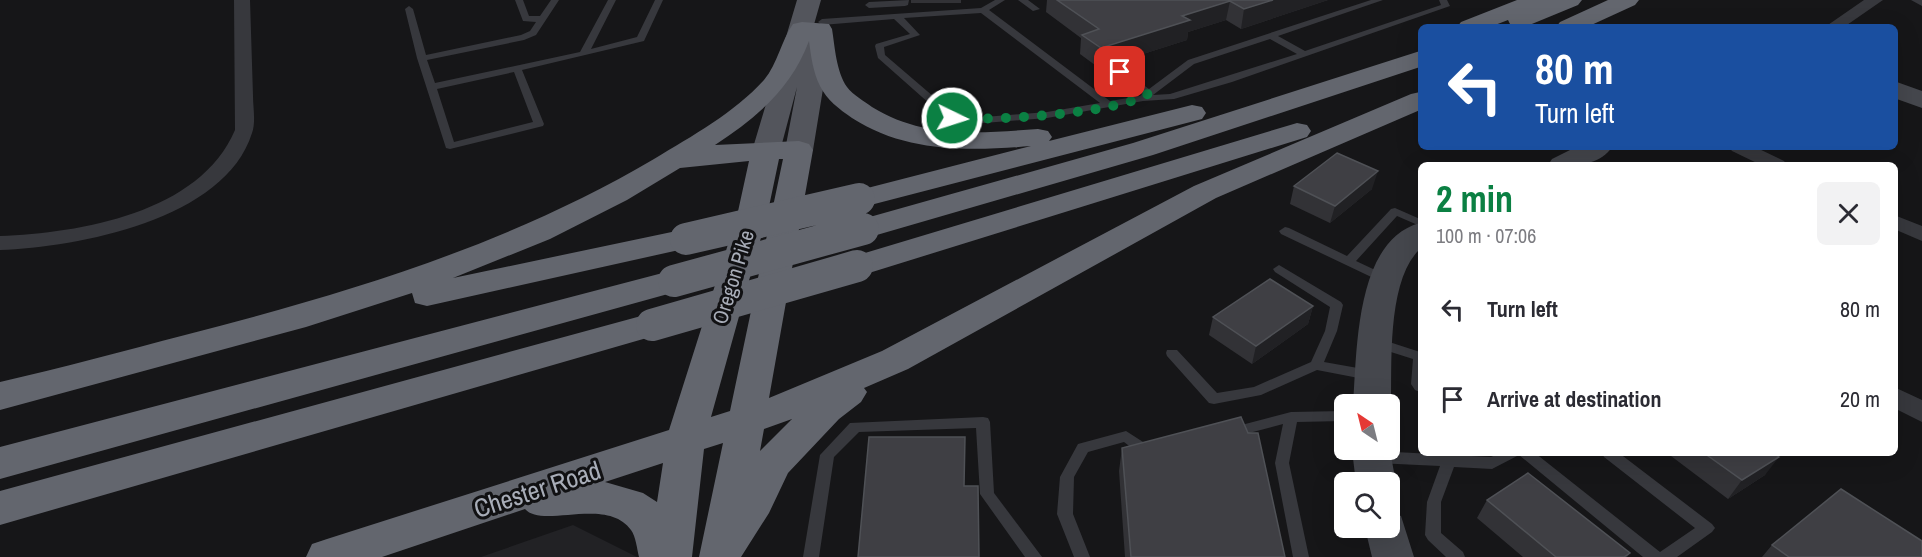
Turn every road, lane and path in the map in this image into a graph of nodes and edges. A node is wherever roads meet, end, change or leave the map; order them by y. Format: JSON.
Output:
{"nodes":[{"id":1,"x":242,"y":0,"type":"edge"},
{"id":2,"x":519,"y":0,"type":"edge"},
{"id":3,"x":555,"y":0,"type":"edge"},
{"id":4,"x":612,"y":0,"type":"edge"},
{"id":5,"x":659,"y":0,"type":"edge"},
{"id":6,"x":809,"y":0,"type":"edge"},
{"id":7,"x":905,"y":0,"type":"edge"},
{"id":8,"x":1001,"y":0,"type":"edge"},
{"id":9,"x":1022,"y":0,"type":"edge"},
{"id":10,"x":1379,"y":0,"type":"edge"},
{"id":11,"x":1443,"y":0,"type":"edge"},
{"id":12,"x":1538,"y":0,"type":"edge"},
{"id":13,"x":1570,"y":0,"type":"edge"},
{"id":14,"x":1627,"y":0,"type":"edge"},
{"id":15,"x":1875,"y":0,"type":"edge"},
{"id":16,"x":869,"y":2,"type":"edge"},
{"id":17,"x":409,"y":9,"type":"dead end"},
{"id":18,"x":1036,"y":9,"type":"dead end"},
{"id":19,"x":983,"y":10,"type":"junction"},
{"id":20,"x":897,"y":17,"type":"junction"},
{"id":21,"x":543,"y":19,"type":"junction"},
{"id":22,"x":867,"y":19,"type":"junction"},
{"id":23,"x":818,"y":20,"type":"edge"},
{"id":24,"x":1476,"y":24,"type":"edge"},
{"id":25,"x":1511,"y":24,"type":"edge"},
{"id":26,"x":1575,"y":24,"type":"edge"},
{"id":27,"x":1838,"y":24,"type":"edge"},
{"id":28,"x":1271,"y":36,"type":"junction"},
{"id":29,"x":1418,"y":46,"type":"edge"},
{"id":30,"x":584,"y":54,"type":"junction"},
{"id":31,"x":1304,"y":54,"type":"junction"},
{"id":32,"x":422,"y":58,"type":"junction"},
{"id":33,"x":1418,"y":60,"type":"edge"},
{"id":34,"x":517,"y":69,"type":"junction"},
{"id":35,"x":1120,"y":72,"type":"dead end"},
{"id":36,"x":432,"y":87,"type":"junction"},
{"id":37,"x":1418,"y":88,"type":"edge"},
{"id":38,"x":1898,"y":91,"type":"edge"},
{"id":39,"x":1146,"y":95,"type":"junction"},
{"id":40,"x":1252,"y":98,"type":"junction"},
{"id":41,"x":1922,"y":100,"type":"edge"},
{"id":42,"x":1418,"y":101,"type":"edge"},
{"id":43,"x":1109,"y":105,"type":"junction"},
{"id":44,"x":766,"y":150,"type":"junction"},
{"id":45,"x":799,"y":150,"type":"junction"},
{"id":46,"x":1592,"y":150,"type":"edge"},
{"id":47,"x":1745,"y":150,"type":"edge"},
{"id":48,"x":1568,"y":162,"type":"edge"},
{"id":49,"x":1771,"y":162,"type":"edge"},
{"id":50,"x":664,"y":167,"type":"junction"},
{"id":51,"x":861,"y":214,"type":"junction"},
{"id":52,"x":1418,"y":222,"type":"edge"},
{"id":53,"x":1898,"y":222,"type":"edge"},
{"id":54,"x":1285,"y":231,"type":"dead end"},
{"id":55,"x":1922,"y":234,"type":"edge"},
{"id":56,"x":1418,"y":235,"type":"edge"},
{"id":57,"x":0,"y":243,"type":"edge"},
{"id":58,"x":1348,"y":262,"type":"junction"},
{"id":59,"x":1279,"y":269,"type":"dead end"},
{"id":60,"x":1387,"y":281,"type":"junction"},
{"id":61,"x":1172,"y":353,"type":"dead end"},
{"id":62,"x":1418,"y":357,"type":"edge"},
{"id":63,"x":895,"y":360,"type":"junction"},
{"id":64,"x":1316,"y":365,"type":"junction"},
{"id":65,"x":1374,"y":374,"type":"edge"},
{"id":66,"x":42,"y":386,"type":"junction"},
{"id":67,"x":0,"y":396,"type":"edge"},
{"id":68,"x":1898,"y":398,"type":"edge"},
{"id":69,"x":1922,"y":412,"type":"edge"},
{"id":70,"x":1334,"y":416,"type":"edge"},
{"id":71,"x":1291,"y":417,"type":"junction"},
{"id":72,"x":747,"y":421,"type":"junction"},
{"id":73,"x":1215,"y":436,"type":"edge"},
{"id":74,"x":685,"y":441,"type":"junction"},
{"id":75,"x":1155,"y":452,"type":"edge"},
{"id":76,"x":1529,"y":456,"type":"edge"},
{"id":77,"x":1613,"y":456,"type":"edge"},
{"id":78,"x":1487,"y":458,"type":"edge"},
{"id":79,"x":1449,"y":461,"type":"junction"},
{"id":80,"x":1374,"y":463,"type":"edge"},
{"id":81,"x":0,"y":464,"type":"edge"},
{"id":82,"x":0,"y":508,"type":"edge"},
{"id":83,"x":396,"y":534,"type":"junction"},
{"id":84,"x":1388,"y":538,"type":"edge"},
{"id":85,"x":327,"y":557,"type":"edge"},
{"id":86,"x":660,"y":557,"type":"edge"},
{"id":87,"x":671,"y":557,"type":"edge"},
{"id":88,"x":721,"y":557,"type":"edge"},
{"id":89,"x":810,"y":557,"type":"edge"},
{"id":90,"x":1034,"y":557,"type":"edge"},
{"id":91,"x":1082,"y":557,"type":"edge"},
{"id":92,"x":1301,"y":557,"type":"edge"},
{"id":93,"x":1393,"y":557,"type":"edge"},
{"id":94,"x":1457,"y":557,"type":"edge"},
{"id":95,"x":1654,"y":557,"type":"edge"},
{"id":96,"x":1665,"y":557,"type":"edge"}],
"edges":[{"from":1,"to":57,"type":"street"},
{"from":2,"to":21,"type":"lane"},
{"from":3,"to":21,"type":"lane"},
{"from":4,"to":30,"type":"lane"},
{"from":5,"to":30,"type":"lane"},
{"from":6,"to":23,"type":"main road","name":"Oregon Pike"},
{"from":7,"to":16,"type":"lane"},
{"from":8,"to":19,"type":"lane"},
{"from":9,"to":18,"type":"lane"},
{"from":10,"to":28,"type":"lane"},
{"from":11,"to":31,"type":"lane"},
{"from":12,"to":24,"type":"highway"},
{"from":13,"to":25,"type":"highway"},
{"from":14,"to":26,"type":"highway"},
{"from":15,"to":27,"type":"street"},
{"from":16,"to":22,"type":"lane"},
{"from":17,"to":32,"type":"lane"},
{"from":19,"to":20,"type":"lane"},
{"from":19,"to":43,"type":"lane"},
{"from":20,"to":22,"type":"lane"},
{"from":20,"to":43,"type":"lane"},
{"from":21,"to":32,"type":"lane"},
{"from":22,"to":23,"type":"lane"},
{"from":23,"to":40,"type":"highway"},
{"from":23,"to":44,"type":"main road","name":"Oregon Pike"},
{"from":23,"to":45,"type":"main road","name":"Oregon Pike"},
{"from":23,"to":50,"type":"highway"},
{"from":28,"to":31,"type":"lane"},
{"from":28,"to":39,"type":"lane"},
{"from":29,"to":40,"type":"highway"},
{"from":30,"to":34,"type":"lane"},
{"from":31,"to":39,"type":"lane"},
{"from":32,"to":36,"type":"lane"},
{"from":33,"to":51,"type":"highway"},
{"from":34,"to":36,"type":"lane"},
{"from":34,"to":36,"type":"lane"},
{"from":35,"to":39,"type":"lane"},
{"from":37,"to":82,"type":"highway","bridge":true},
{"from":38,"to":41,"type":"street"},
{"from":39,"to":43,"type":"lane"},
{"from":40,"to":51,"type":"highway"},
{"from":42,"to":63,"type":"highway"},
{"from":44,"to":45,"type":"highway"},
{"from":44,"to":50,"type":"highway"},
{"from":44,"to":74,"type":"highway","name":"Oregon Pike"},
{"from":45,"to":72,"type":"highway","name":"Oregon Pike"},
{"from":46,"to":48,"type":"street"},
{"from":47,"to":49,"type":"street"},
{"from":50,"to":66,"type":"highway"},
{"from":51,"to":66,"type":"highway","bridge":true},
{"from":51,"to":81,"type":"highway","bridge":true},
{"from":52,"to":58,"type":"lane"},
{"from":53,"to":55,"type":"street"},
{"from":54,"to":58,"type":"lane"},
{"from":56,"to":60,"type":"street"},
{"from":58,"to":60,"type":"lane"},
{"from":59,"to":64,"type":"lane"},
{"from":60,"to":65,"type":"street"},
{"from":61,"to":64,"type":"lane"},
{"from":62,"to":65,"type":"lane"},
{"from":63,"to":72,"type":"highway","name":"Chester Road"},
{"from":63,"to":88,"type":"highway"},
{"from":64,"to":65,"type":"lane"},
{"from":66,"to":67,"type":"highway"},
{"from":68,"to":69,"type":"street"},
{"from":70,"to":71,"type":"lane"},
{"from":71,"to":73,"type":"lane"},
{"from":71,"to":92,"type":"lane"},
{"from":72,"to":74,"type":"highway","name":"Chester Road"},
{"from":72,"to":88,"type":"highway","name":"Oregon Pike"},
{"from":74,"to":83,"type":"highway","name":"Chester Road"},
{"from":74,"to":87,"type":"highway","name":"Oregon Pike"},
{"from":75,"to":91,"type":"lane"},
{"from":76,"to":95,"type":"lane"},
{"from":77,"to":96,"type":"lane"},
{"from":78,"to":79,"type":"lane"},
{"from":79,"to":80,"type":"lane"},
{"from":79,"to":94,"type":"lane"},
{"from":83,"to":85,"type":"highway","name":"Chester Road"},
{"from":83,"to":86,"type":"highway"},
{"from":84,"to":93,"type":"street"},
{"from":89,"to":90,"type":"lane"}]}
